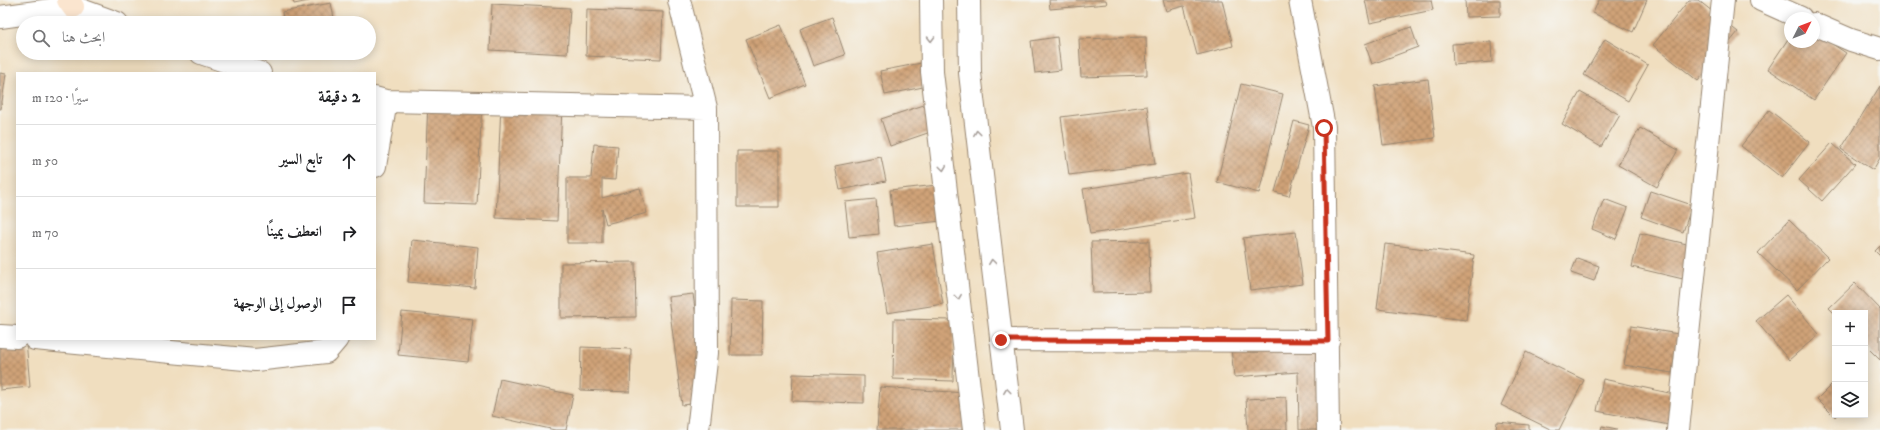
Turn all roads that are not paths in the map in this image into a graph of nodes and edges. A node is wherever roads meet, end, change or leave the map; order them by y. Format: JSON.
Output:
{"nodes":[{"id":1,"x":678,"y":0,"type":"edge"},
{"id":2,"x":931,"y":0,"type":"edge"},
{"id":3,"x":969,"y":0,"type":"edge"},
{"id":4,"x":1300,"y":0,"type":"edge"},
{"id":5,"x":1723,"y":0,"type":"edge"},
{"id":6,"x":1761,"y":0,"type":"edge"},
{"id":7,"x":71,"y":4,"type":"edge"},
{"id":8,"x":1788,"y":12,"type":"edge"},
{"id":9,"x":0,"y":16,"type":"edge"},
{"id":10,"x":99,"y":16,"type":"edge"},
{"id":11,"x":1820,"y":27,"type":"edge"},
{"id":12,"x":1880,"y":49,"type":"edge"},
{"id":13,"x":222,"y":60,"type":"edge"},
{"id":14,"x":257,"y":72,"type":"edge"},
{"id":15,"x":381,"y":99,"type":"edge"},
{"id":16,"x":706,"y":108,"type":"junction"},
{"id":17,"x":376,"y":155,"type":"edge"},
{"id":18,"x":0,"y":336,"type":"edge"},
{"id":19,"x":16,"y":337,"type":"edge"},
{"id":20,"x":45,"y":340,"type":"edge"},
{"id":21,"x":336,"y":340,"type":"edge"},
{"id":22,"x":1001,"y":340,"type":"junction"},
{"id":23,"x":1328,"y":341,"type":"junction"},
{"id":24,"x":698,"y":430,"type":"edge"},
{"id":25,"x":974,"y":430,"type":"edge"},
{"id":26,"x":1012,"y":430,"type":"edge"},
{"id":27,"x":1328,"y":430,"type":"edge"},
{"id":28,"x":1678,"y":430,"type":"edge"}],
"edges":[{"from":1,"to":16,"type":"street"},
{"from":2,"to":25,"type":"street","one_way":true},
{"from":22,"to":3,"type":"street","one_way":true},
{"from":4,"to":23,"type":"street"},
{"from":5,"to":28,"type":"street"},
{"from":6,"to":8,"type":"street"},
{"from":7,"to":9,"type":"street"},
{"from":7,"to":10,"type":"street"},
{"from":11,"to":12,"type":"street"},
{"from":13,"to":14,"type":"street"},
{"from":15,"to":16,"type":"street"},
{"from":15,"to":17,"type":"street"},
{"from":16,"to":24,"type":"street"},
{"from":18,"to":19,"type":"street"},
{"from":20,"to":21,"type":"street"},
{"from":22,"to":23,"type":"street"},
{"from":26,"to":22,"type":"street","one_way":true},
{"from":23,"to":27,"type":"street"}]}
